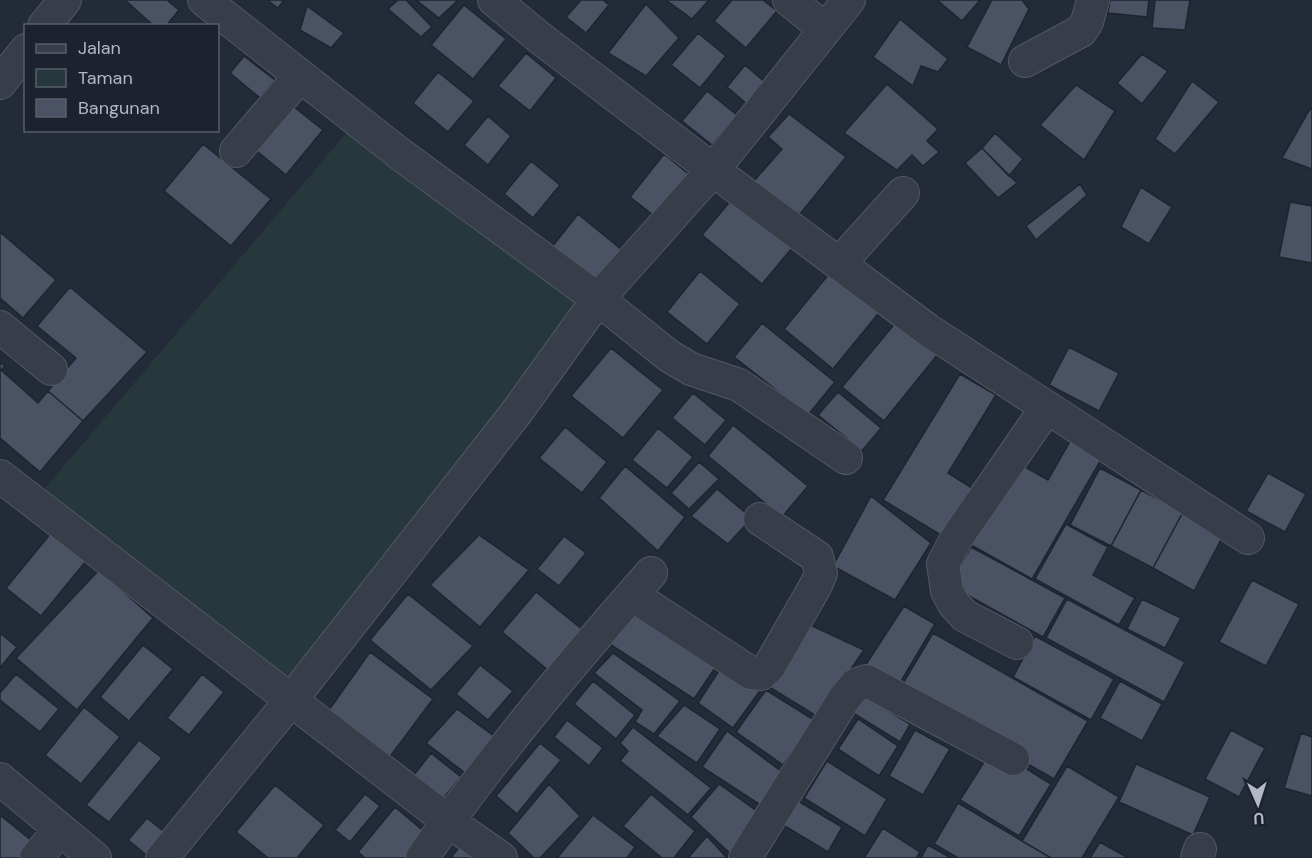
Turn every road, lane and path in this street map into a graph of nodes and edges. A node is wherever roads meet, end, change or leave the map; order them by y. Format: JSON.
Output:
{"nodes":[{"id":1,"x":65,"y":0,"type":"edge"},
{"id":2,"x":204,"y":0,"type":"edge"},
{"id":3,"x":494,"y":0,"type":"edge"},
{"id":4,"x":789,"y":0,"type":"edge"},
{"id":5,"x":849,"y":0,"type":"edge"},
{"id":6,"x":1093,"y":0,"type":"edge"},
{"id":7,"x":46,"y":24,"type":"edge"},
{"id":8,"x":825,"y":29,"type":"junction"},
{"id":9,"x":24,"y":53,"type":"edge"},
{"id":10,"x":1025,"y":61,"type":"dead end"},
{"id":11,"x":300,"y":76,"type":"junction"},
{"id":12,"x":0,"y":83,"type":"edge"},
{"id":13,"x":236,"y":150,"type":"dead end"},
{"id":14,"x":713,"y":170,"type":"junction"},
{"id":15,"x":903,"y":193,"type":"dead end"},
{"id":16,"x":839,"y":264,"type":"junction"},
{"id":17,"x":598,"y":299,"type":"junction"},
{"id":18,"x":0,"y":327,"type":"edge"},
{"id":19,"x":51,"y":369,"type":"dead end"},
{"id":20,"x":1047,"y":407,"type":"junction"},
{"id":21,"x":846,"y":458,"type":"dead end"},
{"id":22,"x":0,"y":476,"type":"edge"},
{"id":23,"x":760,"y":519,"type":"dead end"},
{"id":24,"x":1248,"y":538,"type":"dead end"},
{"id":25,"x":1017,"y":643,"type":"dead end"},
{"id":26,"x":291,"y":700,"type":"junction"},
{"id":27,"x":1013,"y":759,"type":"dead end"},
{"id":28,"x":0,"y":779,"type":"edge"},
{"id":29,"x":448,"y":821,"type":"junction"},
{"id":30,"x":60,"y":829,"type":"junction"},
{"id":31,"x":36,"y":858,"type":"edge"},
{"id":32,"x":95,"y":858,"type":"edge"},
{"id":33,"x":162,"y":858,"type":"edge"},
{"id":34,"x":422,"y":858,"type":"edge"},
{"id":35,"x":501,"y":858,"type":"edge"},
{"id":36,"x":745,"y":858,"type":"edge"}],
"edges":[{"from":1,"to":7,"type":"street"},
{"from":2,"to":11,"type":"street"},
{"from":3,"to":14,"type":"street"},
{"from":4,"to":8,"type":"street"},
{"from":5,"to":8,"type":"street"},
{"from":6,"to":10,"type":"street"},
{"from":8,"to":14,"type":"street"},
{"from":9,"to":12,"type":"street"},
{"from":11,"to":13,"type":"street"},
{"from":11,"to":17,"type":"street"},
{"from":14,"to":16,"type":"street"},
{"from":14,"to":17,"type":"street"},
{"from":15,"to":16,"type":"street"},
{"from":16,"to":20,"type":"street"},
{"from":17,"to":21,"type":"street"},
{"from":17,"to":26,"type":"street"},
{"from":18,"to":19,"type":"street"},
{"from":20,"to":24,"type":"street"},
{"from":20,"to":25,"type":"street"},
{"from":22,"to":26,"type":"street"},
{"from":23,"to":29,"type":"street"},
{"from":26,"to":29,"type":"street"},
{"from":26,"to":33,"type":"street"},
{"from":27,"to":36,"type":"street"},
{"from":28,"to":30,"type":"street"},
{"from":29,"to":34,"type":"street"},
{"from":29,"to":35,"type":"street"},
{"from":30,"to":31,"type":"street"},
{"from":30,"to":32,"type":"street"}]}
